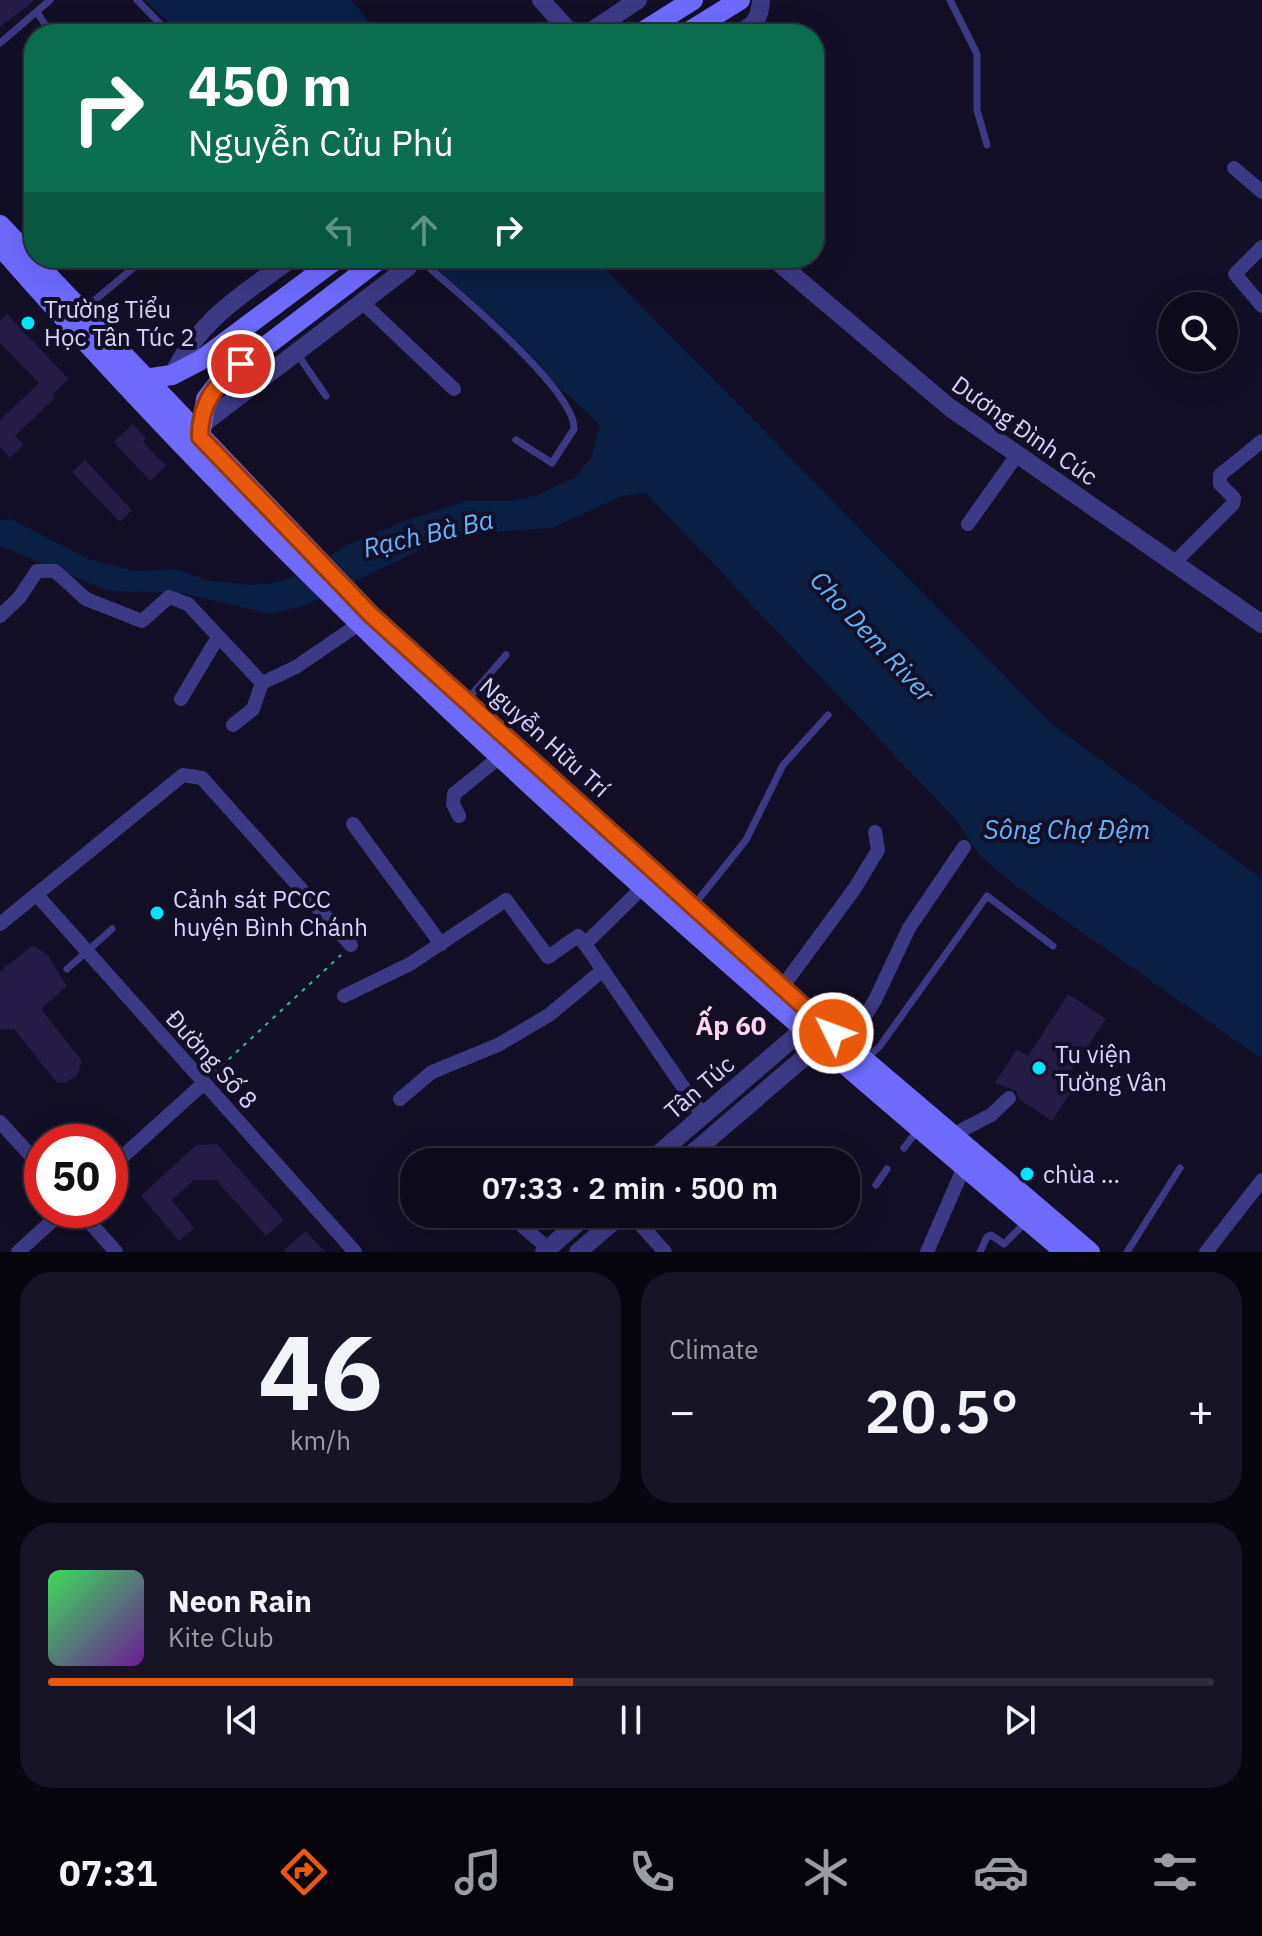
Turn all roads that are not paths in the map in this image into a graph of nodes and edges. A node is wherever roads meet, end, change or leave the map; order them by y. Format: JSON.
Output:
{"nodes":[{"id":1,"x":50,"y":0,"type":"edge"},
{"id":2,"x":137,"y":0,"type":"edge"},
{"id":3,"x":638,"y":0,"type":"edge"},
{"id":4,"x":693,"y":0,"type":"edge"},
{"id":5,"x":740,"y":0,"type":"edge"},
{"id":6,"x":761,"y":0,"type":"edge"},
{"id":7,"x":950,"y":0,"type":"edge"},
{"id":8,"x":543,"y":1,"type":"edge"},
{"id":9,"x":37,"y":12,"type":"junction"},
{"id":10,"x":45,"y":24,"type":"edge"},
{"id":11,"x":160,"y":24,"type":"edge"},
{"id":12,"x":563,"y":24,"type":"edge"},
{"id":13,"x":602,"y":24,"type":"edge"},
{"id":14,"x":655,"y":24,"type":"edge"},
{"id":15,"x":701,"y":24,"type":"edge"},
{"id":16,"x":754,"y":24,"type":"edge"},
{"id":17,"x":0,"y":43,"type":"edge"},
{"id":18,"x":987,"y":145,"type":"dead end"},
{"id":19,"x":1234,"y":168,"type":"dead end"},
{"id":20,"x":1262,"y":192,"type":"edge"},
{"id":21,"x":0,"y":225,"type":"edge"},
{"id":22,"x":1262,"y":247,"type":"edge"},
{"id":23,"x":24,"y":251,"type":"edge"},
{"id":24,"x":2,"y":252,"type":"edge"},
{"id":25,"x":40,"y":268,"type":"edge"},
{"id":26,"x":133,"y":268,"type":"edge"},
{"id":27,"x":275,"y":268,"type":"edge"},
{"id":28,"x":325,"y":268,"type":"edge"},
{"id":29,"x":368,"y":268,"type":"edge"},
{"id":30,"x":398,"y":268,"type":"edge"},
{"id":31,"x":429,"y":268,"type":"edge"},
{"id":32,"x":784,"y":268,"type":"edge"},
{"id":33,"x":363,"y":303,"type":"junction"},
{"id":34,"x":1262,"y":306,"type":"edge"},
{"id":35,"x":81,"y":312,"type":"junction"},
{"id":36,"x":296,"y":353,"type":"junction"},
{"id":37,"x":172,"y":375,"type":"junction"},
{"id":38,"x":144,"y":379,"type":"junction"},
{"id":39,"x":454,"y":389,"type":"dead end"},
{"id":40,"x":326,"y":396,"type":"dead end"},
{"id":41,"x":200,"y":432,"type":"junction"},
{"id":42,"x":516,"y":440,"type":"dead end"},
{"id":43,"x":1262,"y":441,"type":"edge"},
{"id":44,"x":1017,"y":455,"type":"junction"},
{"id":45,"x":968,"y":524,"type":"dead end"},
{"id":46,"x":300,"y":555,"type":"junction"},
{"id":47,"x":1174,"y":563,"type":"junction"},
{"id":48,"x":340,"y":596,"type":"junction"},
{"id":49,"x":0,"y":616,"type":"edge"},
{"id":50,"x":359,"y":624,"type":"junction"},
{"id":51,"x":1262,"y":624,"type":"edge"},
{"id":52,"x":218,"y":637,"type":"junction"},
{"id":53,"x":506,"y":655,"type":"dead end"},
{"id":54,"x":262,"y":683,"type":"junction"},
{"id":55,"x":181,"y":699,"type":"dead end"},
{"id":56,"x":465,"y":701,"type":"junction"},
{"id":57,"x":828,"y":715,"type":"dead end"},
{"id":58,"x":233,"y":725,"type":"dead end"},
{"id":59,"x":501,"y":756,"type":"junction"},
{"id":60,"x":459,"y":816,"type":"dead end"},
{"id":61,"x":353,"y":824,"type":"dead end"},
{"id":62,"x":592,"y":826,"type":"junction"},
{"id":63,"x":875,"y":832,"type":"dead end"},
{"id":64,"x":964,"y":847,"type":"dead end"},
{"id":65,"x":644,"y":886,"type":"junction"},
{"id":66,"x":36,"y":894,"type":"junction"},
{"id":67,"x":692,"y":907,"type":"junction"},
{"id":68,"x":0,"y":924,"type":"edge"},
{"id":69,"x":112,"y":929,"type":"dead end"},
{"id":70,"x":441,"y":944,"type":"junction"},
{"id":71,"x":585,"y":944,"type":"junction"},
{"id":72,"x":351,"y":945,"type":"road end"},
{"id":73,"x":1053,"y":946,"type":"dead end"},
{"id":74,"x":86,"y":951,"type":"junction"},
{"id":75,"x":67,"y":969,"type":"dead end"},
{"id":76,"x":603,"y":970,"type":"junction"},
{"id":77,"x":783,"y":986,"type":"junction"},
{"id":78,"x":344,"y":996,"type":"dead end"},
{"id":79,"x":812,"y":1023,"type":"junction"},
{"id":80,"x":843,"y":1052,"type":"junction"},
{"id":81,"x":204,"y":1083,"type":"junction"},
{"id":82,"x":1009,"y":1098,"type":"dead end"},
{"id":83,"x":400,"y":1099,"type":"dead end"},
{"id":84,"x":703,"y":1116,"type":"junction"},
{"id":85,"x":0,"y":1122,"type":"edge"},
{"id":86,"x":919,"y":1129,"type":"junction"},
{"id":87,"x":954,"y":1142,"type":"junction"},
{"id":88,"x":24,"y":1148,"type":"edge"},
{"id":89,"x":665,"y":1148,"type":"edge"},
{"id":90,"x":702,"y":1148,"type":"edge"},
{"id":91,"x":904,"y":1148,"type":"dead end"},
{"id":92,"x":128,"y":1152,"type":"edge"},
{"id":93,"x":964,"y":1167,"type":"junction"},
{"id":94,"x":1180,"y":1168,"type":"dead end"},
{"id":95,"x":887,"y":1169,"type":"dead end"},
{"id":96,"x":1262,"y":1180,"type":"edge"},
{"id":97,"x":876,"y":1185,"type":"dead end"},
{"id":98,"x":1027,"y":1220,"type":"junction"},
{"id":99,"x":44,"y":1228,"type":"edge"},
{"id":100,"x":95,"y":1228,"type":"edge"},
{"id":101,"x":523,"y":1228,"type":"edge"},
{"id":102,"x":572,"y":1228,"type":"edge"},
{"id":103,"x":606,"y":1228,"type":"edge"},
{"id":104,"x":644,"y":1228,"type":"edge"},
{"id":105,"x":546,"y":1250,"type":"edge"},
{"id":106,"x":18,"y":1252,"type":"edge"},
{"id":107,"x":116,"y":1252,"type":"edge"},
{"id":108,"x":355,"y":1252,"type":"edge"},
{"id":109,"x":578,"y":1252,"type":"edge"},
{"id":110,"x":665,"y":1252,"type":"edge"},
{"id":111,"x":927,"y":1252,"type":"edge"},
{"id":112,"x":980,"y":1252,"type":"edge"},
{"id":113,"x":1064,"y":1252,"type":"edge"},
{"id":114,"x":1090,"y":1252,"type":"edge"},
{"id":115,"x":1127,"y":1252,"type":"edge"},
{"id":116,"x":1206,"y":1252,"type":"edge"}],
"edges":[{"from":1,"to":9,"type":"lane"},
{"from":2,"to":11,"type":"lane"},
{"from":3,"to":13,"type":"street"},
{"from":4,"to":14,"type":"main road"},
{"from":5,"to":15,"type":"main road"},
{"from":6,"to":16,"type":"street"},
{"from":7,"to":18,"type":"lane"},
{"from":8,"to":12,"type":"street"},
{"from":9,"to":10,"type":"lane"},
{"from":9,"to":17,"type":"lane"},
{"from":19,"to":20,"type":"street"},
{"from":21,"to":23,"type":"main road","name":"Nguyễn Hữu Trí"},
{"from":22,"to":34,"type":"street"},
{"from":24,"to":46,"type":"main road","name":"Nguyễn Hữu Trí"},
{"from":25,"to":35,"type":"main road","name":"Nguyễn Hữu Trí"},
{"from":26,"to":35,"type":"lane"},
{"from":27,"to":37,"type":"street"},
{"from":28,"to":37,"type":"main road"},
{"from":29,"to":41,"type":"main road"},
{"from":30,"to":33,"type":"street"},
{"from":31,"to":42,"type":"lane"},
{"from":32,"to":44,"type":"street","name":"Dương Đình Cúc"},
{"from":33,"to":36,"type":"street"},
{"from":33,"to":39,"type":"street"},
{"from":35,"to":38,"type":"main road","name":"Nguyễn Hữu Trí"},
{"from":36,"to":40,"type":"lane"},
{"from":36,"to":41,"type":"street"},
{"from":37,"to":38,"type":"main road"},
{"from":38,"to":41,"type":"main road","name":"Nguyễn Hữu Trí"},
{"from":41,"to":46,"type":"main road","name":"Nguyễn Hữu Trí"},
{"from":43,"to":47,"type":"street"},
{"from":44,"to":45,"type":"street"},
{"from":44,"to":47,"type":"street","name":"Dương Đình Cúc"},
{"from":46,"to":48,"type":"main road","name":"Nguyễn Hữu Trí"},
{"from":47,"to":51,"type":"street","name":"Dương Đình Cúc"},
{"from":48,"to":50,"type":"main road","name":"Nguyễn Hữu Trí"},
{"from":48,"to":56,"type":"main road","name":"Nguyễn Hữu Trí"},
{"from":49,"to":52,"type":"street"},
{"from":50,"to":54,"type":"street"},
{"from":50,"to":59,"type":"main road","name":"Nguyễn Hữu Trí"},
{"from":52,"to":54,"type":"street"},
{"from":52,"to":55,"type":"street"},
{"from":53,"to":56,"type":"lane"},
{"from":54,"to":58,"type":"street"},
{"from":56,"to":62,"type":"main road","name":"Nguyễn Hữu Trí"},
{"from":57,"to":67,"type":"lane"},
{"from":59,"to":60,"type":"street"},
{"from":59,"to":62,"type":"main road","name":"Nguyễn Hữu Trí"},
{"from":61,"to":70,"type":"street"},
{"from":62,"to":65,"type":"main road","name":"Nguyễn Hữu Trí"},
{"from":62,"to":67,"type":"main road","name":"Nguyễn Hữu Trí"},
{"from":63,"to":77,"type":"street"},
{"from":64,"to":80,"type":"street"},
{"from":65,"to":71,"type":"street"},
{"from":65,"to":79,"type":"main road","name":"Nguyễn Hữu Trí"},
{"from":66,"to":68,"type":"street"},
{"from":66,"to":72,"type":"street"},
{"from":66,"to":74,"type":"street","name":"Đường Số 8"},
{"from":67,"to":77,"type":"main road","name":"Nguyễn Hữu Trí"},
{"from":69,"to":74,"type":"lane"},
{"from":70,"to":71,"type":"street"},
{"from":70,"to":78,"type":"street"},
{"from":71,"to":76,"type":"street"},
{"from":73,"to":80,"type":"lane"},
{"from":74,"to":75,"type":"lane"},
{"from":74,"to":81,"type":"street","name":"Đường Số 8"},
{"from":76,"to":83,"type":"street"},
{"from":76,"to":84,"type":"street"},
{"from":77,"to":79,"type":"main road","name":"Nguyễn Hữu Trí"},
{"from":79,"to":80,"type":"main road","name":"Nguyễn Hữu Trí"},
{"from":79,"to":84,"type":"street","name":"Tân Túc"},
{"from":80,"to":86,"type":"main road","name":"Nguyễn Hữu Trí"},
{"from":80,"to":87,"type":"main road","name":"Nguyễn Hữu Trí"},
{"from":80,"to":90,"type":"street","name":"Tân Túc"},
{"from":81,"to":92,"type":"street"},
{"from":81,"to":108,"type":"street","name":"Đường Số 8"},
{"from":82,"to":87,"type":"street"},
{"from":84,"to":89,"type":"street","name":"Tân Túc"},
{"from":85,"to":88,"type":"street"},
{"from":86,"to":87,"type":"main road","name":"Nguyễn Hữu Trí"},
{"from":86,"to":91,"type":"lane"},
{"from":87,"to":93,"type":"main road","name":"Nguyễn Hữu Trí"},
{"from":87,"to":114,"type":"main road","name":"Nguyễn Hữu Trí"},
{"from":93,"to":98,"type":"main road","name":"Nguyễn Hữu Trí"},
{"from":93,"to":111,"type":"street"},
{"from":94,"to":115,"type":"lane"},
{"from":95,"to":97,"type":"lane"},
{"from":96,"to":116,"type":"street"},
{"from":98,"to":112,"type":"lane"},
{"from":98,"to":113,"type":"main road","name":"Nguyễn Hữu Trí"},
{"from":99,"to":106,"type":"street"},
{"from":100,"to":107,"type":"street"},
{"from":101,"to":105,"type":"street"},
{"from":102,"to":105,"type":"street"},
{"from":103,"to":109,"type":"street"},
{"from":104,"to":110,"type":"street"}]}
